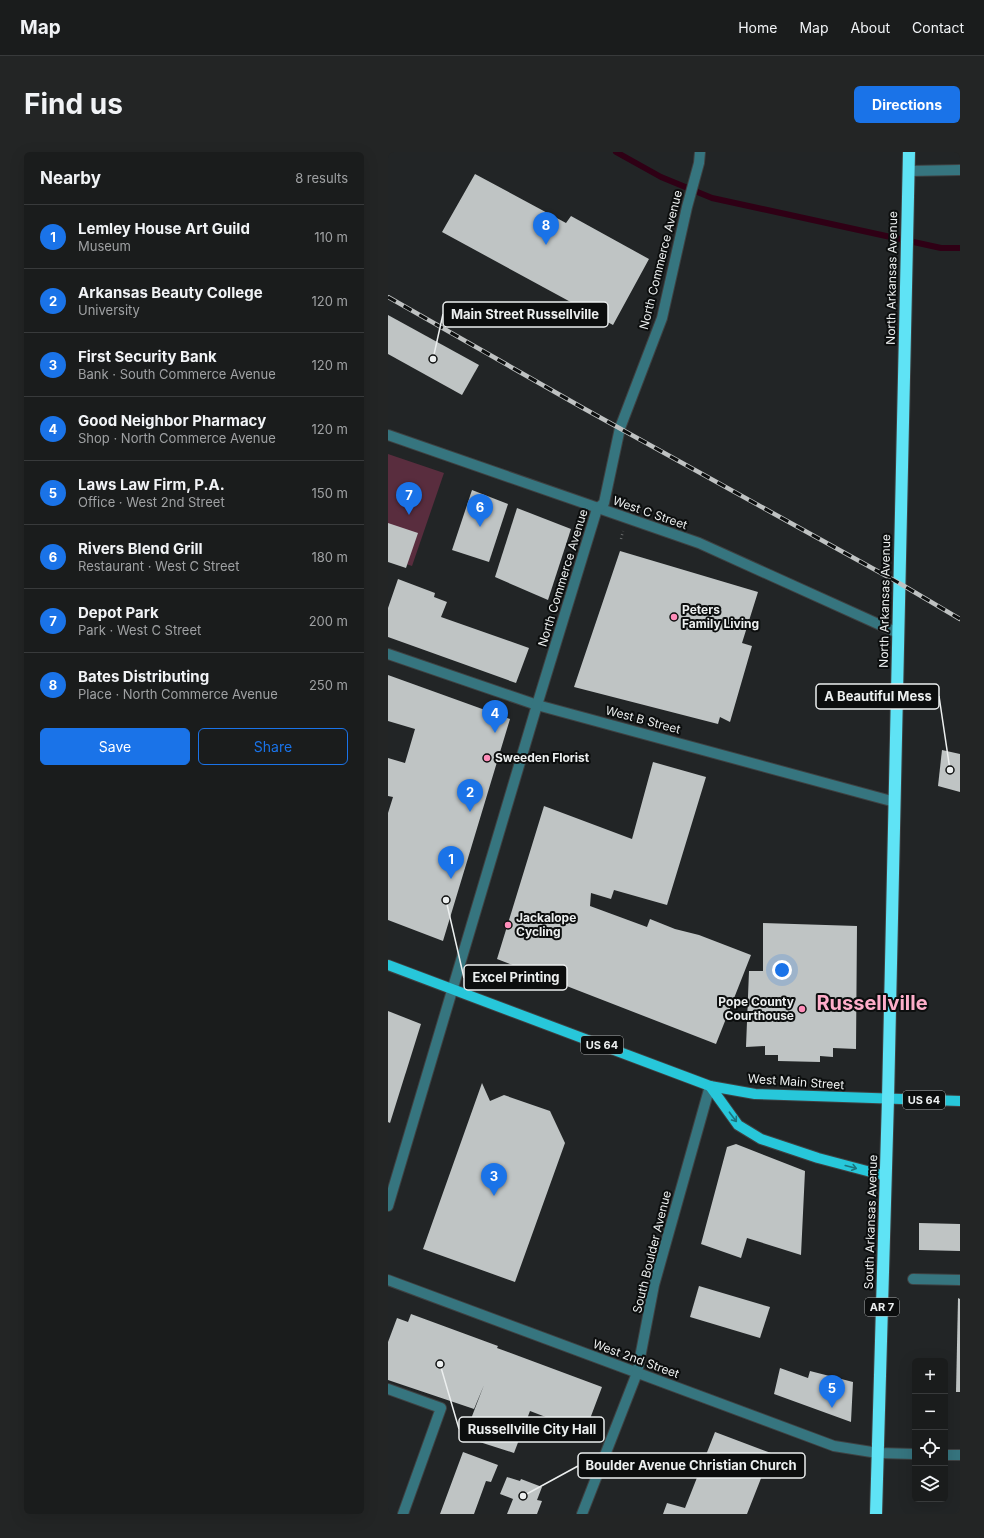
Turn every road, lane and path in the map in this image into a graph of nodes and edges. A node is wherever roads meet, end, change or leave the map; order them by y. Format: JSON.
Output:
{"nodes":[{"id":1,"x":700,"y":152,"type":"edge"},
{"id":2,"x":909,"y":152,"type":"edge"},
{"id":3,"x":960,"y":170,"type":"edge"},
{"id":4,"x":908,"y":171,"type":"junction"},
{"id":5,"x":388,"y":435,"type":"edge"},
{"id":6,"x":598,"y":509,"type":"junction"},
{"id":7,"x":898,"y":632,"type":"junction"},
{"id":8,"x":388,"y":654,"type":"edge"},
{"id":9,"x":537,"y":705,"type":"junction"},
{"id":10,"x":895,"y":802,"type":"junction"},
{"id":11,"x":388,"y":964,"type":"edge"},
{"id":12,"x":451,"y":989,"type":"junction"},
{"id":13,"x":710,"y":1086,"type":"junction"},
{"id":14,"x":888,"y":1099,"type":"junction"},
{"id":15,"x":960,"y":1101,"type":"edge"},
{"id":16,"x":886,"y":1176,"type":"junction"},
{"id":17,"x":388,"y":1206,"type":"edge"},
{"id":18,"x":913,"y":1279,"type":"dead end"},
{"id":19,"x":388,"y":1280,"type":"edge"},
{"id":20,"x":960,"y":1280,"type":"edge"},
{"id":21,"x":637,"y":1373,"type":"junction"},
{"id":22,"x":388,"y":1389,"type":"edge"},
{"id":23,"x":878,"y":1453,"type":"junction"},
{"id":24,"x":912,"y":1454,"type":"edge"},
{"id":25,"x":948,"y":1455,"type":"edge"},
{"id":26,"x":960,"y":1455,"type":"edge"},
{"id":27,"x":404,"y":1514,"type":"edge"},
{"id":28,"x":582,"y":1514,"type":"edge"},
{"id":29,"x":876,"y":1514,"type":"edge"}],
"edges":[{"from":1,"to":6,"type":"street","name":"North Commerce Avenue"},
{"from":2,"to":4,"type":"highway","name":"North Arkansas Avenue","number":"AR 7"},
{"from":3,"to":4,"type":"street"},
{"from":4,"to":7,"type":"highway","name":"North Arkansas Avenue","number":"AR 7"},
{"from":5,"to":6,"type":"street","name":"West C Street"},
{"from":6,"to":7,"type":"street","name":"West C Street"},
{"from":6,"to":9,"type":"street","name":"North Commerce Avenue"},
{"from":7,"to":10,"type":"highway","name":"North Arkansas Avenue","number":"AR 7"},
{"from":8,"to":9,"type":"street","name":"West B Street"},
{"from":9,"to":10,"type":"street","name":"West B Street"},
{"from":9,"to":12,"type":"street","name":"North Commerce Avenue"},
{"from":10,"to":14,"type":"highway","name":"North Arkansas Avenue","number":"AR 7"},
{"from":11,"to":12,"type":"main road","name":"West Main Street","number":"US 64"},
{"from":12,"to":13,"type":"main road","name":"West Main Street","number":"US 64"},
{"from":12,"to":17,"type":"street","name":"North Commerce Avenue"},
{"from":13,"to":14,"type":"main road","name":"West Main Street","number":"US 64"},
{"from":13,"to":16,"type":"main road","one_way":true},
{"from":13,"to":21,"type":"street","name":"South Boulder Avenue"},
{"from":14,"to":15,"type":"main road","number":"US 64"},
{"from":14,"to":16,"type":"highway","name":"South Arkansas Avenue","number":"AR 7"},
{"from":16,"to":23,"type":"highway","name":"South Arkansas Avenue","number":"AR 7"},
{"from":18,"to":20,"type":"street"},
{"from":19,"to":21,"type":"street","name":"West 2nd Street"},
{"from":21,"to":23,"type":"street","name":"West 2nd Street"},
{"from":21,"to":28,"type":"street","name":"South Boulder Avenue"},
{"from":22,"to":27,"type":"street"},
{"from":23,"to":24,"type":"street","name":"West 2nd Street"},
{"from":23,"to":29,"type":"highway","name":"South Arkansas Avenue","number":"AR 7"},
{"from":25,"to":26,"type":"street"}]}
